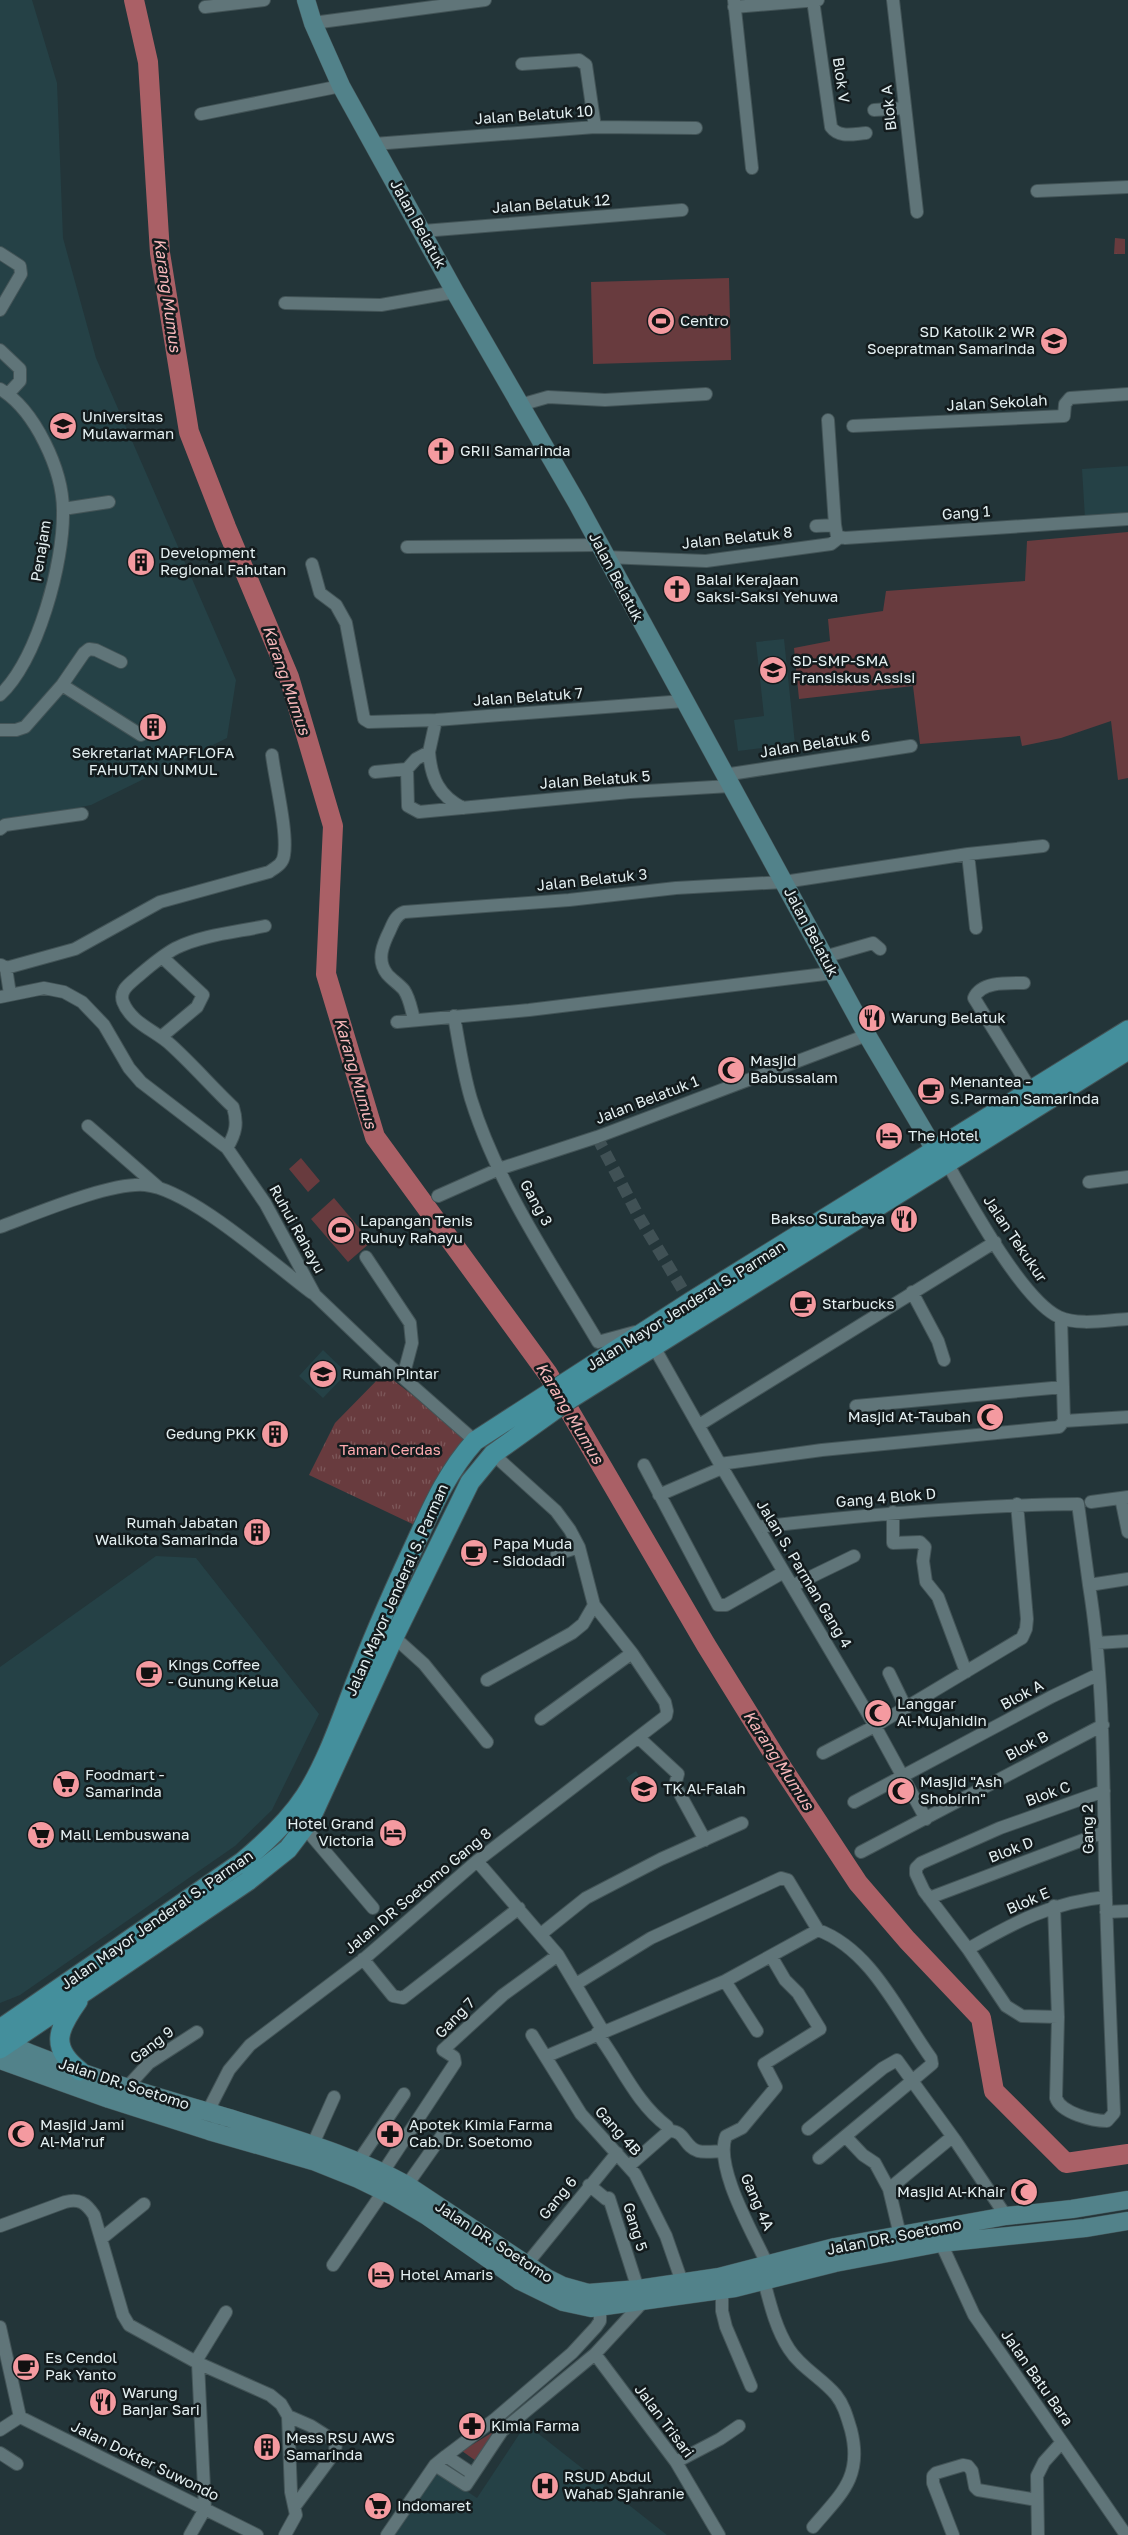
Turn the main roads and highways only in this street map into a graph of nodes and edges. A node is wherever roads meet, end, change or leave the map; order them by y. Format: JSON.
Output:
{"nodes":[{"id":1,"x":1128,"y":1030,"type":"edge"},
{"id":2,"x":1128,"y":1050,"type":"edge"},
{"id":3,"x":1036,"y":1098,"type":"junction"},
{"id":4,"x":941,"y":1156,"type":"junction"},
{"id":5,"x":583,"y":1380,"type":"junction"},
{"id":6,"x":544,"y":1406,"type":"junction"},
{"id":7,"x":435,"y":1501,"type":"junction"},
{"id":8,"x":456,"y":1510,"type":"junction"},
{"id":9,"x":83,"y":1994,"type":"junction"},
{"id":10,"x":1,"y":2044,"type":"edge"},
{"id":11,"x":80,"y":2071,"type":"road end"}],
"edges":[{"from":1,"to":3,"type":"main road","name":"Jalan Mayor Jenderal S. Parman"},
{"from":2,"to":3,"type":"main road","name":"Jalan Mayor Jenderal S. Parman"},
{"from":3,"to":4,"type":"main road","name":"Jalan Mayor Jenderal S. Parman"},
{"from":4,"to":5,"type":"main road","name":"Jalan Mayor Jenderal S. Parman"},
{"from":4,"to":5,"type":"main road","name":"Jalan Mayor Jenderal S. Parman"},
{"from":5,"to":6,"type":"main road","name":"Jalan Mayor Jenderal S. Parman"},
{"from":6,"to":7,"type":"main road","name":"Jalan Mayor Jenderal S. Parman"},
{"from":6,"to":8,"type":"main road","name":"Jalan Mayor Jenderal S. Parman"},
{"from":7,"to":8,"type":"main road"},
{"from":7,"to":10,"type":"main road","name":"Jalan Mayor Jenderal S. Parman"},
{"from":8,"to":9,"type":"main road","name":"Jalan Mayor Jenderal S. Parman"},
{"from":9,"to":10,"type":"main road","name":"Jalan Mayor Jenderal S. Parman"},
{"from":9,"to":11,"type":"main road"}]}
